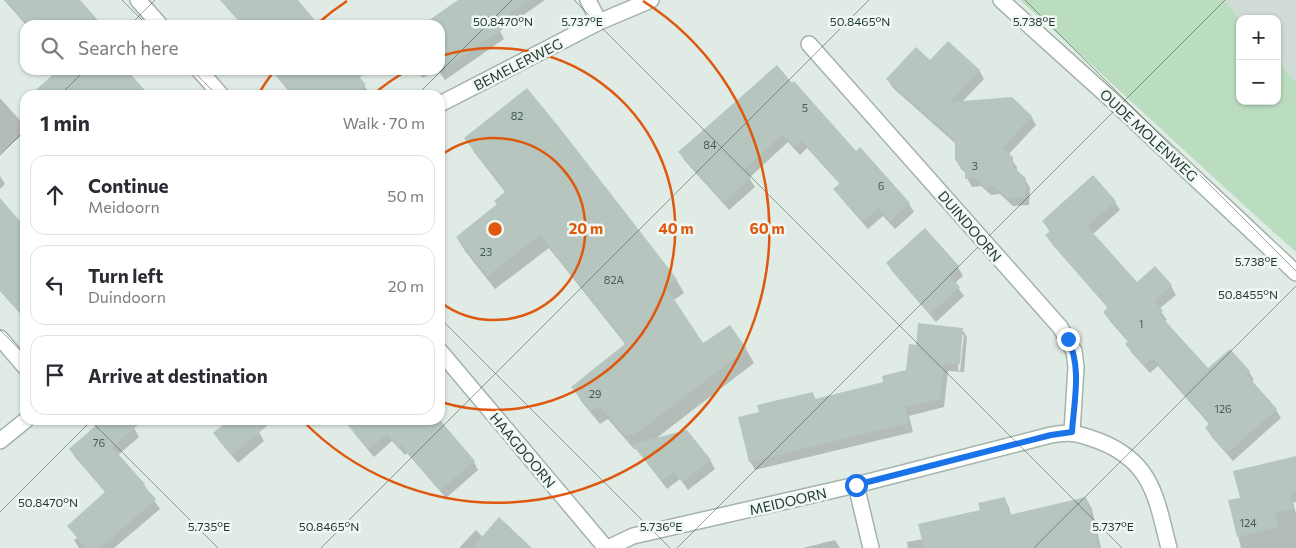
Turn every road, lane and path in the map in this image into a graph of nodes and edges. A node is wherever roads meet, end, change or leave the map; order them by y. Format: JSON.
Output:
{"nodes":[{"id":1,"x":138,"y":0,"type":"edge"},
{"id":2,"x":588,"y":0,"type":"edge"},
{"id":3,"x":651,"y":0,"type":"edge"},
{"id":4,"x":1001,"y":0,"type":"edge"},
{"id":5,"x":156,"y":20,"type":"edge"},
{"id":6,"x":600,"y":22,"type":"junction"},
{"id":7,"x":809,"y":44,"type":"dead end"},
{"id":8,"x":203,"y":75,"type":"edge"},
{"id":9,"x":217,"y":90,"type":"edge"},
{"id":10,"x":445,"y":101,"type":"edge"},
{"id":11,"x":1296,"y":273,"type":"edge"},
{"id":12,"x":2,"y":344,"type":"edge"},
{"id":13,"x":445,"y":357,"type":"edge"},
{"id":14,"x":20,"y":362,"type":"edge"},
{"id":15,"x":20,"y":425,"type":"edge"},
{"id":16,"x":1072,"y":432,"type":"junction"},
{"id":17,"x":0,"y":442,"type":"edge"},
{"id":18,"x":856,"y":485,"type":"junction"},
{"id":19,"x":607,"y":548,"type":"edge"},
{"id":20,"x":871,"y":548,"type":"edge"},
{"id":21,"x":1169,"y":548,"type":"edge"}],
"edges":[{"from":1,"to":5,"type":"street"},
{"from":2,"to":6,"type":"street"},
{"from":3,"to":6,"type":"street","name":"BEMELERWEG"},
{"from":4,"to":11,"type":"street","name":"OUDE MOLENWEG"},
{"from":6,"to":10,"type":"street","name":"BEMELERWEG"},
{"from":7,"to":16,"type":"street","name":"DUINDOORN"},
{"from":8,"to":9,"type":"street"},
{"from":12,"to":14,"type":"street"},
{"from":13,"to":19,"type":"street","name":"HAAGDOORN"},
{"from":15,"to":17,"type":"street"},
{"from":16,"to":18,"type":"street","name":"MEIDOORN"},
{"from":16,"to":21,"type":"street","name":"MEIDOORN"},
{"from":18,"to":19,"type":"street","name":"MEIDOORN"},
{"from":18,"to":20,"type":"street"}]}
